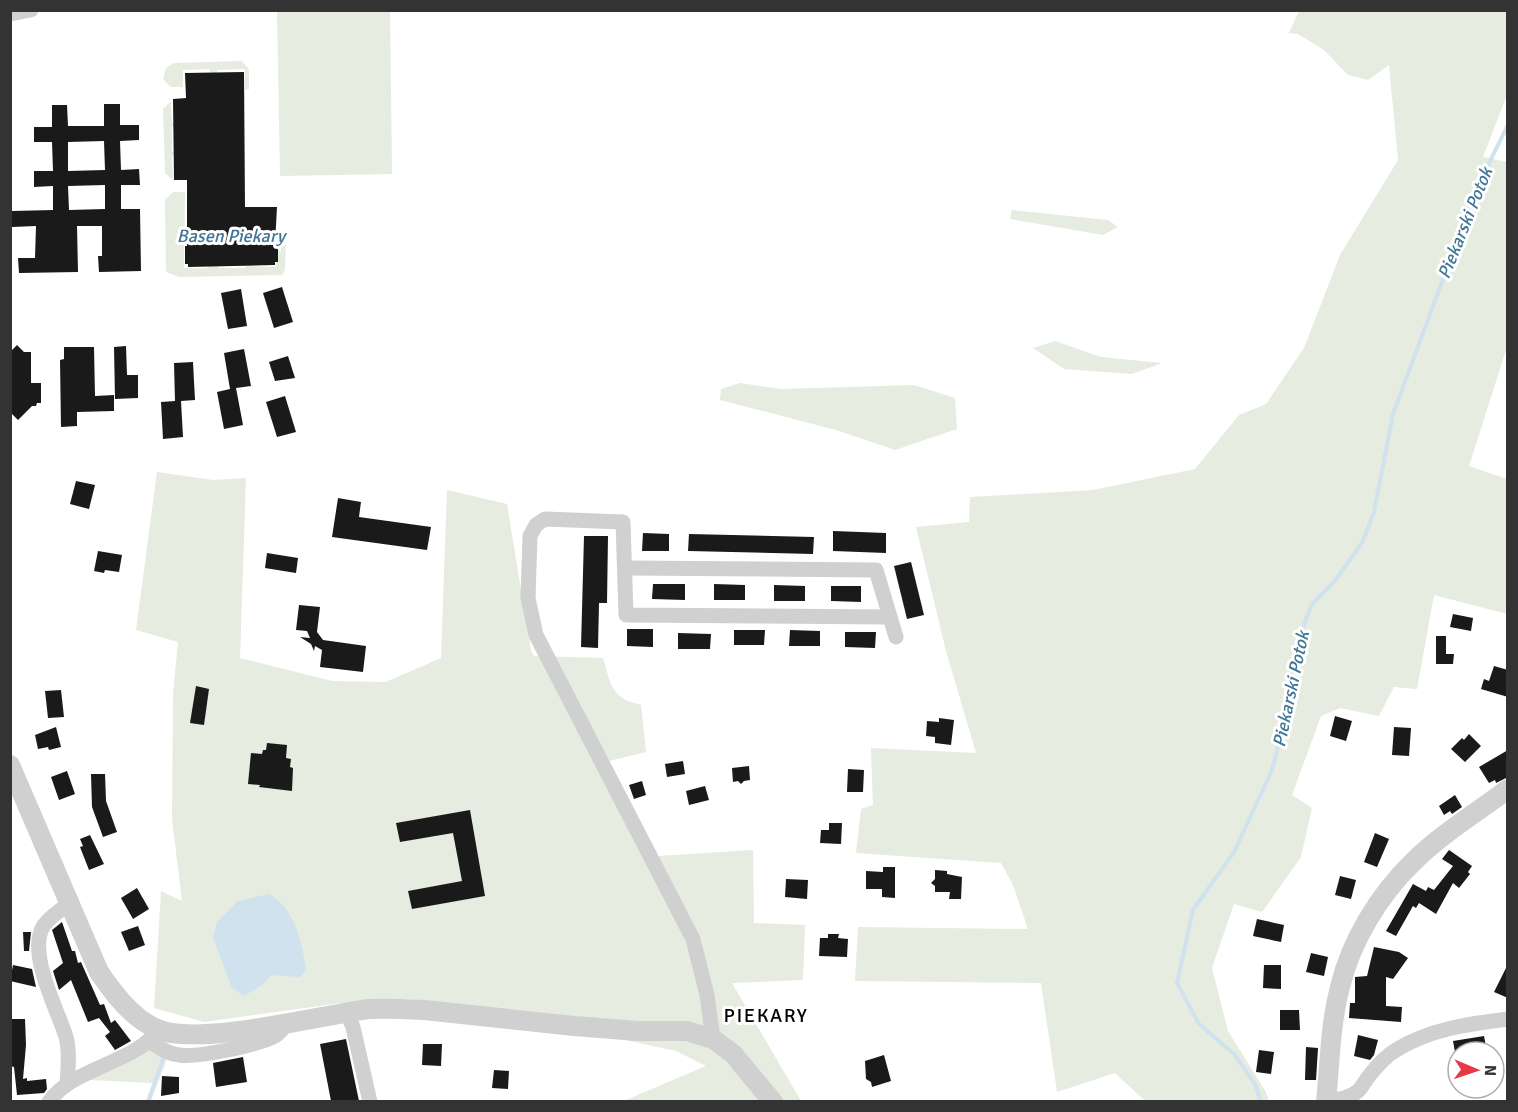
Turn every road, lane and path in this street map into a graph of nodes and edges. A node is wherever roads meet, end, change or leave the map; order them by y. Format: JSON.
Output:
{"nodes":[{"id":1,"x":31,"y":10,"type":"edge"},
{"id":2,"x":10,"y":14,"type":"edge"},
{"id":3,"x":626,"y":568,"type":"junction"},
{"id":4,"x":889,"y":617,"type":"junction"},
{"id":5,"x":896,"y":637,"type":"dead end"},
{"id":6,"x":10,"y":765,"type":"edge"},
{"id":7,"x":1508,"y":789,"type":"edge"},
{"id":8,"x":69,"y":904,"type":"junction"},
{"id":9,"x":347,"y":1013,"type":"junction"},
{"id":10,"x":1508,"y":1019,"type":"edge"},
{"id":11,"x":154,"y":1036,"type":"junction"},
{"id":12,"x":713,"y":1039,"type":"junction"},
{"id":13,"x":67,"y":1084,"type":"junction"},
{"id":14,"x":49,"y":1101,"type":"edge"},
{"id":15,"x":370,"y":1101,"type":"edge"},
{"id":16,"x":772,"y":1101,"type":"edge"},
{"id":17,"x":1327,"y":1101,"type":"edge"}],
"edges":[{"from":1,"to":2,"type":"street"},
{"from":3,"to":4,"type":"street"},
{"from":3,"to":4,"type":"street"},
{"from":3,"to":12,"type":"street"},
{"from":4,"to":5,"type":"street"},
{"from":6,"to":8,"type":"street"},
{"from":7,"to":17,"type":"street"},
{"from":8,"to":11,"type":"street"},
{"from":8,"to":13,"type":"street"},
{"from":9,"to":11,"type":"street"},
{"from":9,"to":12,"type":"street"},
{"from":9,"to":15,"type":"street"},
{"from":10,"to":17,"type":"street"},
{"from":11,"to":13,"type":"street"},
{"from":12,"to":16,"type":"street"},
{"from":13,"to":14,"type":"street"}]}
